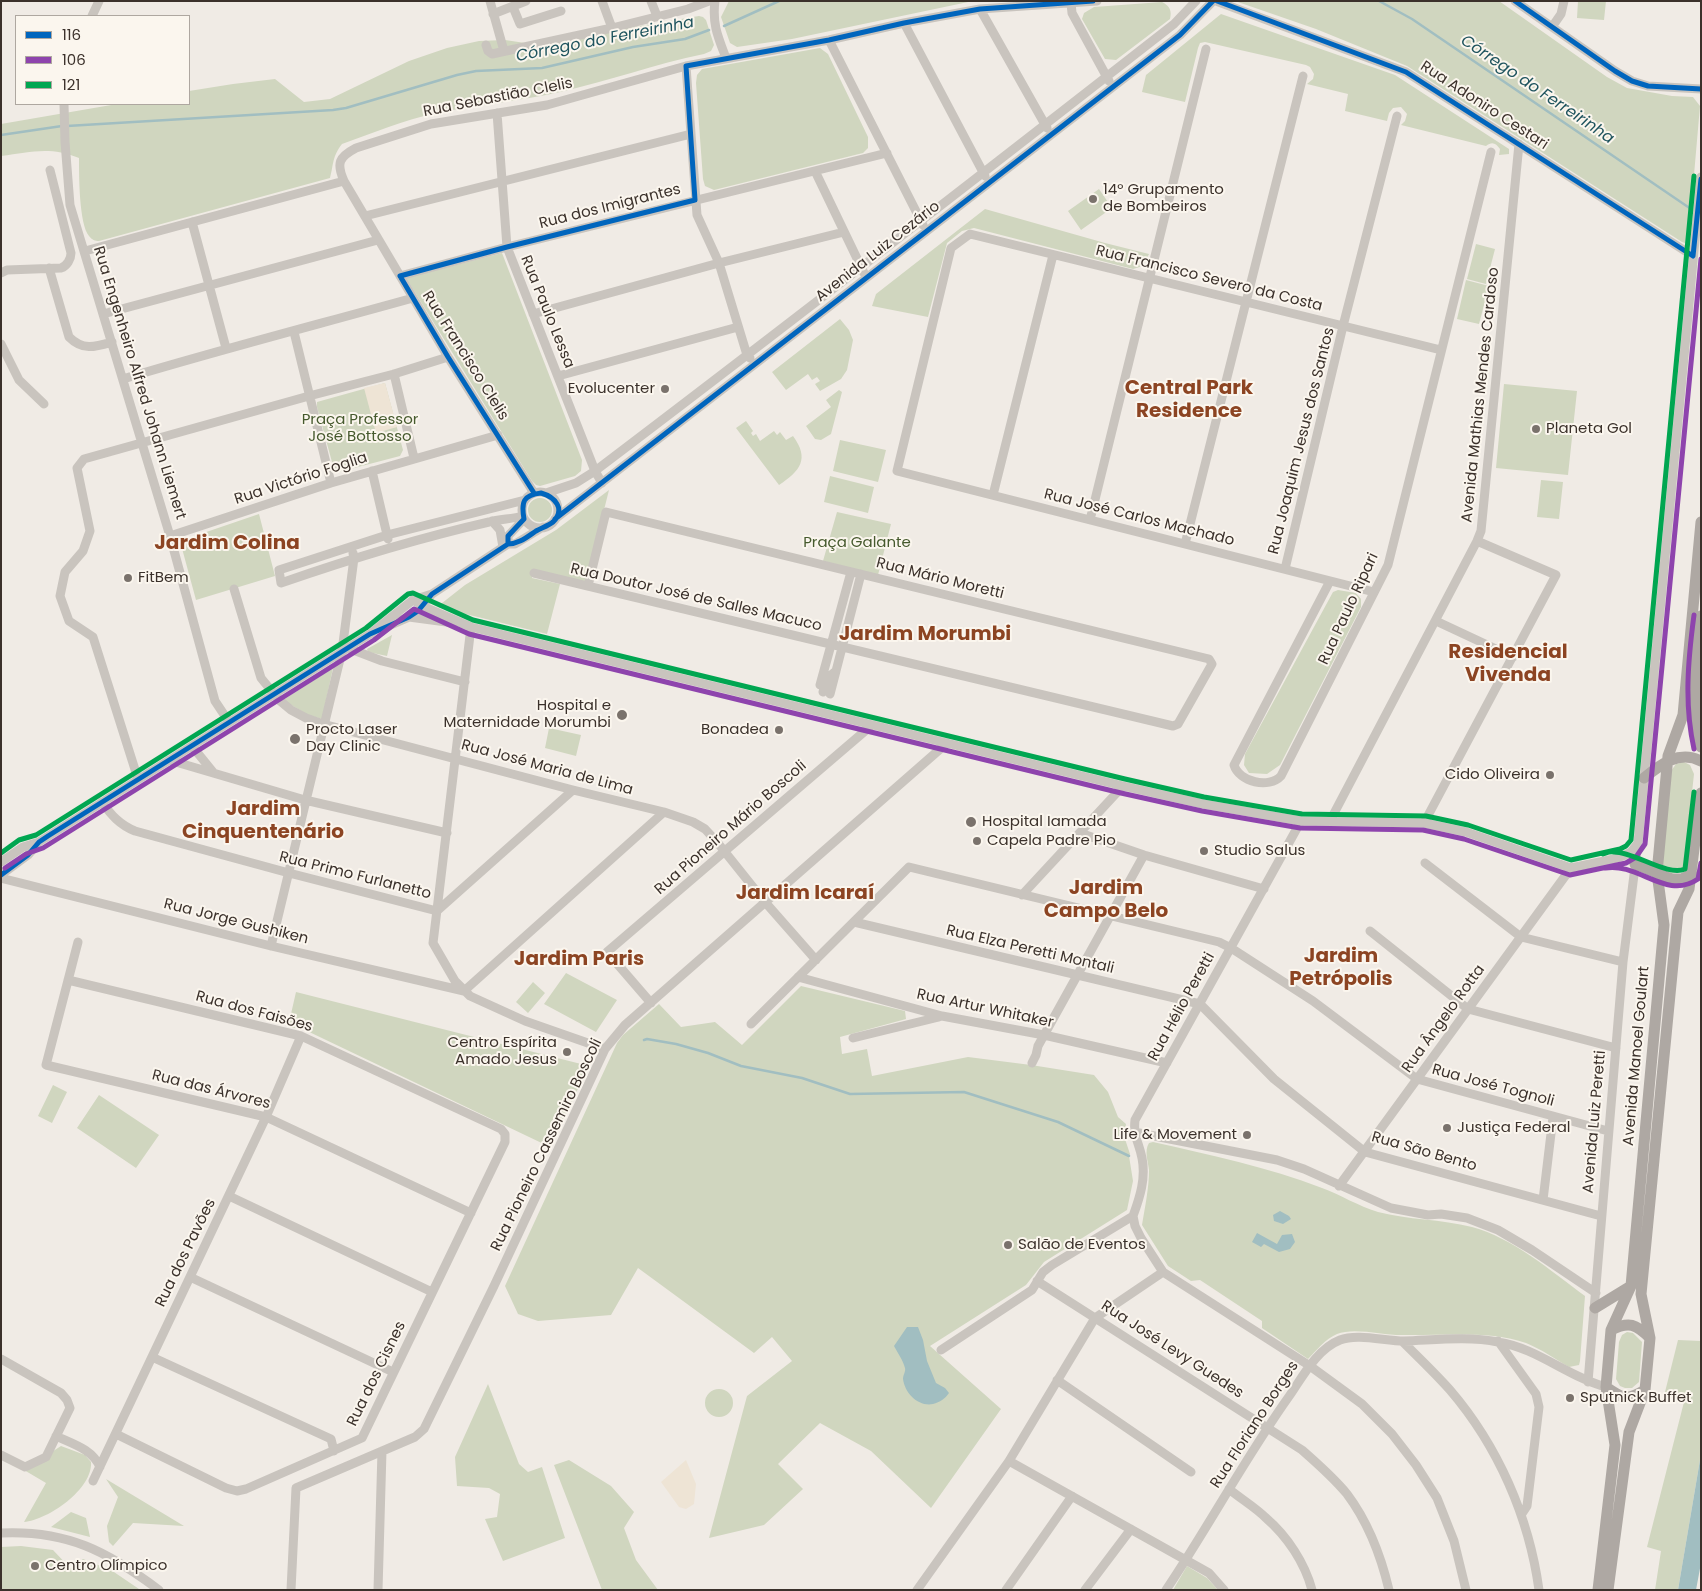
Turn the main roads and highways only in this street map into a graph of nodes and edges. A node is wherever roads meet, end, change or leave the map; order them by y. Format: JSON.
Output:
{"nodes":[{"id":1,"x":1701,"y":522,"type":"edge"},
{"id":2,"x":1701,"y":616,"type":"edge"},
{"id":3,"x":1701,"y":747,"type":"edge"},
{"id":4,"x":1667,"y":761,"type":"junction"},
{"id":5,"x":1701,"y":761,"type":"edge"},
{"id":6,"x":1644,"y":778,"type":"road end"},
{"id":7,"x":1701,"y":793,"type":"edge"},
{"id":8,"x":1699,"y":825,"type":"edge"},
{"id":9,"x":1698,"y":841,"type":"edge"},
{"id":10,"x":1635,"y":864,"type":"road end"},
{"id":11,"x":1657,"y":872,"type":"junction"},
{"id":12,"x":1692,"y":874,"type":"junction"},
{"id":13,"x":1631,"y":1286,"type":"junction"},
{"id":14,"x":1595,"y":1308,"type":"road end"},
{"id":15,"x":1611,"y":1330,"type":"junction"},
{"id":16,"x":1650,"y":1338,"type":"junction"},
{"id":17,"x":1606,"y":1387,"type":"junction"},
{"id":18,"x":1645,"y":1390,"type":"junction"},
{"id":19,"x":1598,"y":1590,"type":"edge"},
{"id":20,"x":1608,"y":1590,"type":"edge"}],
"edges":[{"from":1,"to":4,"type":"main road","name":"Avenida Manoel Goulart"},
{"from":2,"to":3,"type":"main road"},
{"from":4,"to":5,"type":"main road"},
{"from":4,"to":6,"type":"main road"},
{"from":4,"to":11,"type":"main road","name":"Avenida Manoel Goulart"},
{"from":7,"to":8,"type":"main road","name":"Avenida Manoel Goulart"},
{"from":8,"to":9,"type":"main road","name":"Avenida Manoel Goulart"},
{"from":9,"to":12,"type":"main road","name":"Avenida Manoel Goulart"},
{"from":10,"to":11,"type":"main road"},
{"from":11,"to":12,"type":"main road"},
{"from":11,"to":13,"type":"main road","name":"Avenida Manoel Goulart"},
{"from":12,"to":16,"type":"main road","name":"Avenida Manoel Goulart"},
{"from":13,"to":14,"type":"main road"},
{"from":13,"to":15,"type":"main road","name":"Avenida Manoel Goulart"},
{"from":15,"to":16,"type":"main road"},
{"from":15,"to":17,"type":"main road","name":"Avenida Manoel Goulart"},
{"from":16,"to":18,"type":"main road","name":"Avenida Manoel Goulart"},
{"from":17,"to":18,"type":"main road"},
{"from":17,"to":19,"type":"main road","name":"Avenida Manoel Goulart"},
{"from":18,"to":20,"type":"main road","name":"Avenida Manoel Goulart"}]}
